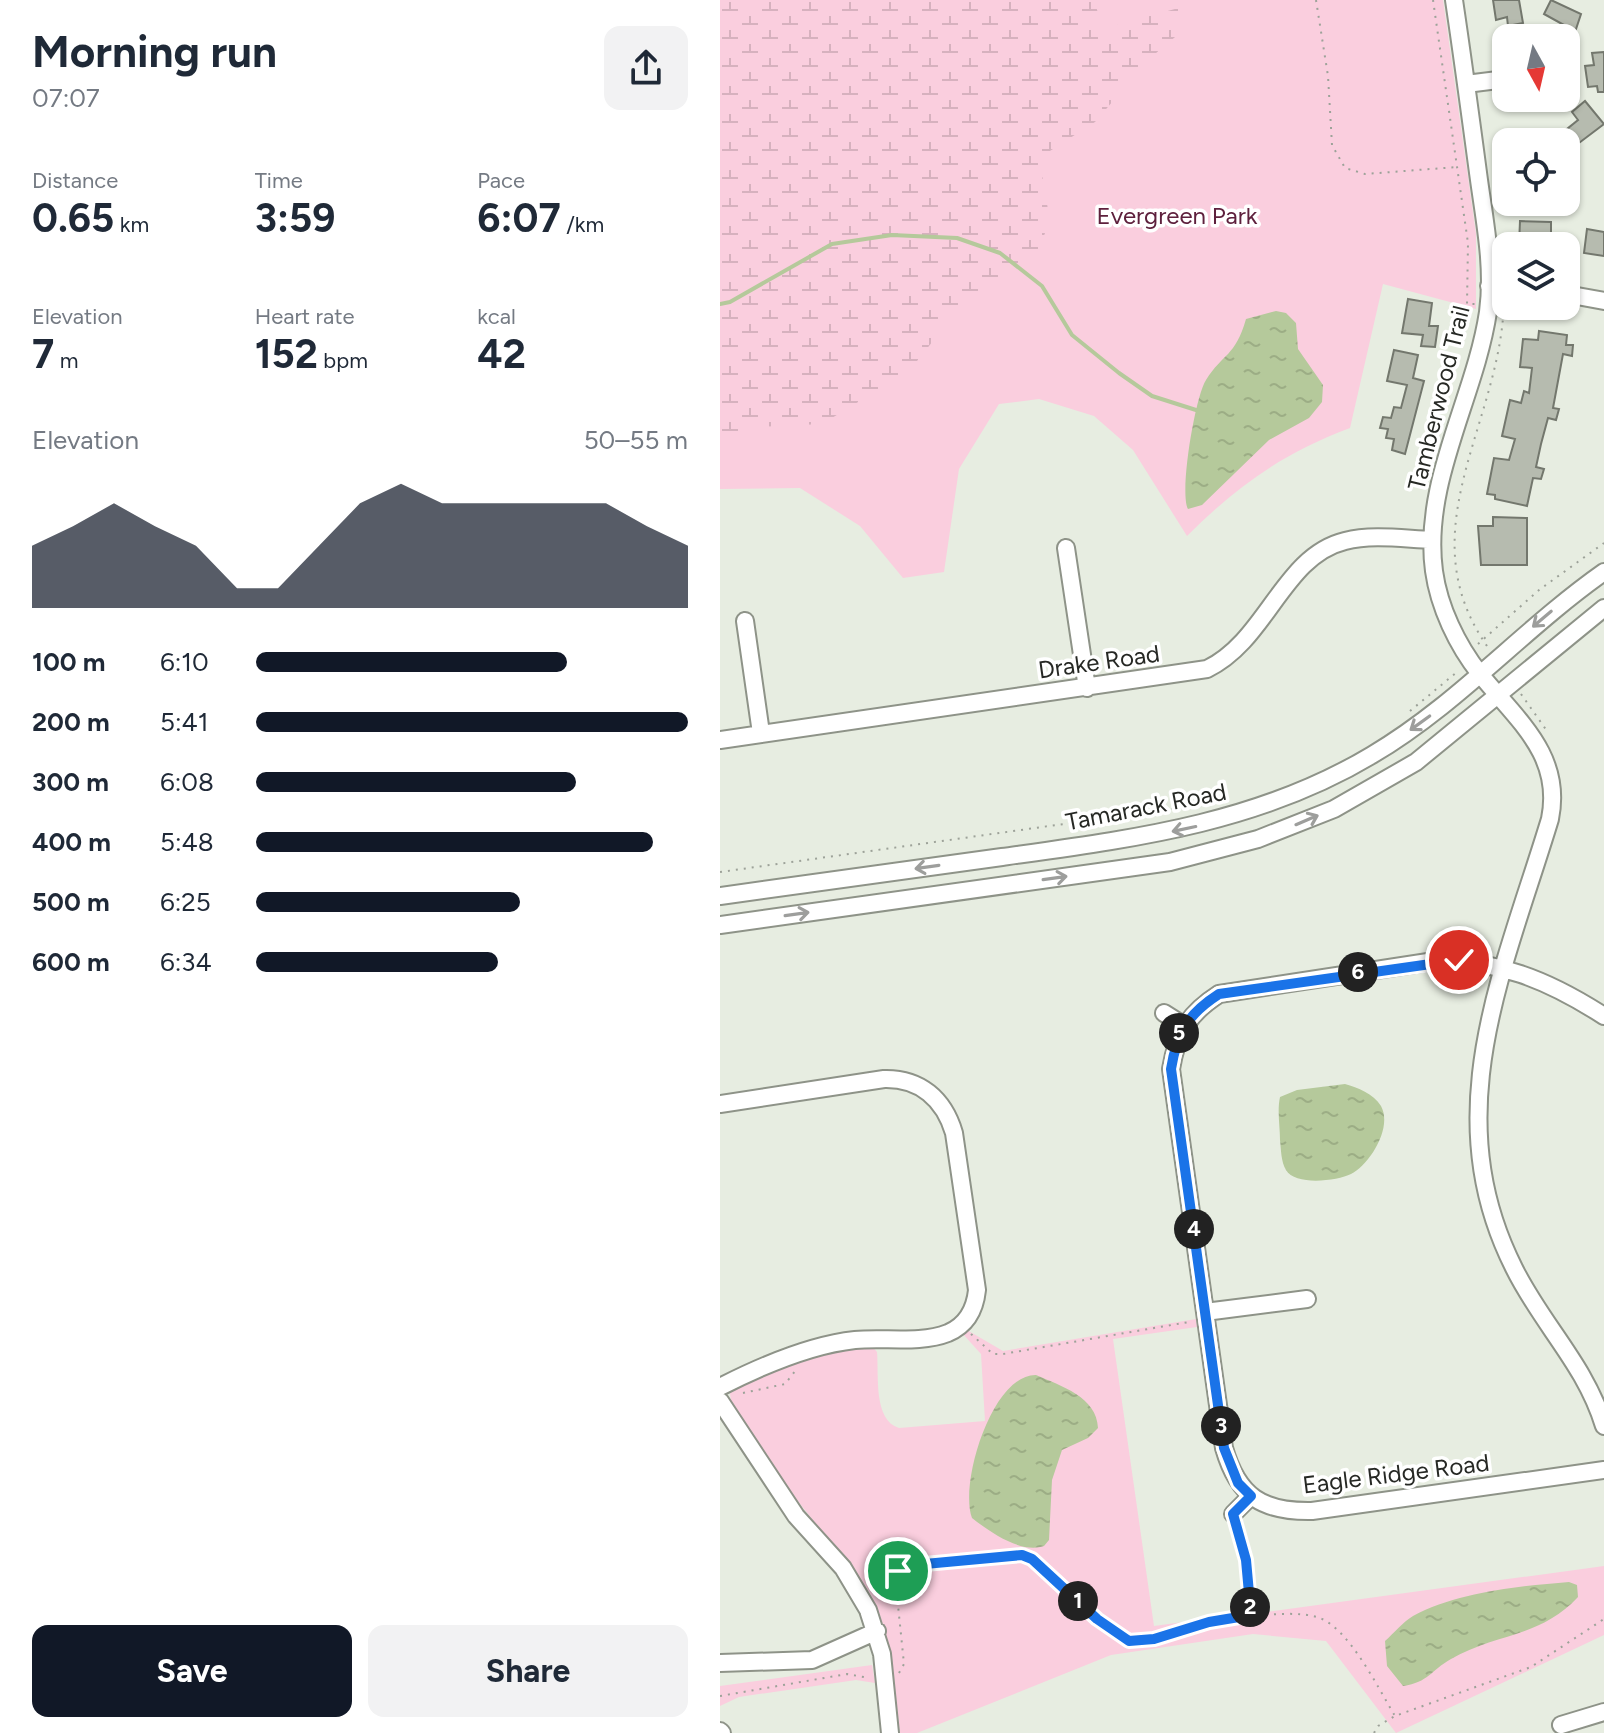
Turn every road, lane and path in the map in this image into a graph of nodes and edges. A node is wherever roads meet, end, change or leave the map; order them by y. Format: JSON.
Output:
{"nodes":[{"id":1,"x":1316,"y":0,"type":"edge"},
{"id":2,"x":1433,"y":0,"type":"edge"},
{"id":3,"x":1454,"y":0,"type":"edge"},
{"id":4,"x":1492,"y":81,"type":"edge"},
{"id":5,"x":1466,"y":84,"type":"junction"},
{"id":6,"x":1458,"y":167,"type":"junction"},
{"id":7,"x":1492,"y":261,"type":"edge"},
{"id":8,"x":1580,"y":297,"type":"edge"},
{"id":9,"x":1604,"y":301,"type":"edge"},
{"id":10,"x":1467,"y":304,"type":"dead end"},
{"id":11,"x":1492,"y":309,"type":"edge"},
{"id":12,"x":1502,"y":320,"type":"edge"},
{"id":13,"x":1432,"y":540,"type":"junction"},
{"id":14,"x":1604,"y":543,"type":"edge"},
{"id":15,"x":1066,"y":548,"type":"dead end"},
{"id":16,"x":1604,"y":572,"type":"edge"},
{"id":17,"x":1604,"y":608,"type":"edge"},
{"id":18,"x":745,"y":621,"type":"dead end"},
{"id":19,"x":1482,"y":639,"type":"junction"},
{"id":20,"x":1468,"y":658,"type":"junction"},
{"id":21,"x":1480,"y":675,"type":"junction"},
{"id":22,"x":1087,"y":688,"type":"junction"},
{"id":23,"x":1499,"y":695,"type":"junction"},
{"id":24,"x":1409,"y":711,"type":"dead end"},
{"id":25,"x":761,"y":733,"type":"junction"},
{"id":26,"x":720,"y":740,"type":"edge"},
{"id":27,"x":1221,"y":802,"type":"dead end"},
{"id":28,"x":720,"y":872,"type":"edge"},
{"id":29,"x":720,"y":896,"type":"edge"},
{"id":30,"x":720,"y":925,"type":"edge"},
{"id":31,"x":1505,"y":967,"type":"junction"},
{"id":32,"x":1164,"y":1013,"type":"dead end"},
{"id":33,"x":1604,"y":1016,"type":"edge"},
{"id":34,"x":1183,"y":1025,"type":"junction"},
{"id":35,"x":720,"y":1104,"type":"edge"},
{"id":36,"x":1307,"y":1299,"type":"dead end"},
{"id":37,"x":1206,"y":1316,"type":"junction"},
{"id":38,"x":961,"y":1324,"type":"junction"},
{"id":39,"x":798,"y":1368,"type":"dead end"},
{"id":40,"x":720,"y":1387,"type":"edge"},
{"id":41,"x":727,"y":1400,"type":"edge"},
{"id":42,"x":1604,"y":1426,"type":"edge"},
{"id":43,"x":1604,"y":1470,"type":"edge"},
{"id":44,"x":1251,"y":1496,"type":"junction"},
{"id":45,"x":1233,"y":1514,"type":"joint"},
{"id":46,"x":1251,"y":1615,"type":"junction"},
{"id":47,"x":1604,"y":1619,"type":"edge"},
{"id":48,"x":877,"y":1631,"type":"junction"},
{"id":49,"x":720,"y":1663,"type":"edge"},
{"id":50,"x":896,"y":1674,"type":"dead end"},
{"id":51,"x":872,"y":1678,"type":"dead end"},
{"id":52,"x":720,"y":1696,"type":"edge"},
{"id":53,"x":1604,"y":1712,"type":"edge"},
{"id":54,"x":1395,"y":1716,"type":"junction"},
{"id":55,"x":1561,"y":1725,"type":"dead end"},
{"id":56,"x":890,"y":1733,"type":"edge"},
{"id":57,"x":1374,"y":1733,"type":"edge"}],
"edges":[{"from":1,"to":6,"type":"path"},
{"from":2,"to":6,"type":"path"},
{"from":3,"to":5,"type":"street","name":"Tamberwood Trail"},
{"from":4,"to":5,"type":"street"},
{"from":5,"to":7,"type":"street","name":"Tamberwood Trail"},
{"from":6,"to":10,"type":"path"},
{"from":8,"to":9,"type":"street"},
{"from":11,"to":13,"type":"street","name":"Tamberwood Trail"},
{"from":12,"to":19,"type":"path"},
{"from":13,"to":20,"type":"street","name":"Tamberwood Trail"},
{"from":13,"to":22,"type":"street","name":"Drake Road"},
{"from":14,"to":19,"type":"path"},
{"from":15,"to":22,"type":"street"},
{"from":16,"to":21,"type":"street","name":"Tamarack Road","one_way":true},
{"from":17,"to":23,"type":"street"},
{"from":18,"to":25,"type":"street"},
{"from":19,"to":20,"type":"path"},
{"from":20,"to":21,"type":"street","name":"Tamberwood Trail"},
{"from":20,"to":24,"type":"path"},
{"from":21,"to":23,"type":"street","name":"Tamberwood Trail"},
{"from":21,"to":29,"type":"street","name":"Tamarack Road","one_way":true},
{"from":22,"to":25,"type":"street","name":"Drake Road"},
{"from":30,"to":23,"type":"street","one_way":true},
{"from":23,"to":31,"type":"street","name":"Tamberwood Trail"},
{"from":25,"to":26,"type":"street","name":"Drake Road"},
{"from":27,"to":28,"type":"path"},
{"from":31,"to":33,"type":"street"},
{"from":31,"to":34,"type":"street"},
{"from":31,"to":42,"type":"street","name":"Tamberwood Trail"},
{"from":32,"to":34,"type":"street"},
{"from":34,"to":37,"type":"street"},
{"from":35,"to":38,"type":"street"},
{"from":36,"to":37,"type":"street"},
{"from":37,"to":38,"type":"path"},
{"from":37,"to":44,"type":"street"},
{"from":38,"to":40,"type":"street"},
{"from":39,"to":41,"type":"path"},
{"from":41,"to":48,"type":"street"},
{"from":43,"to":44,"type":"street","name":"Eagle Ridge Road"},
{"from":44,"to":45,"type":"street"},
{"from":45,"to":46,"type":"path"},
{"from":46,"to":50,"type":"path"},
{"from":46,"to":54,"type":"path"},
{"from":47,"to":54,"type":"path"},
{"from":48,"to":49,"type":"street"},
{"from":48,"to":56,"type":"street"},
{"from":51,"to":52,"type":"path"},
{"from":53,"to":55,"type":"street"},
{"from":54,"to":57,"type":"path"}]}
